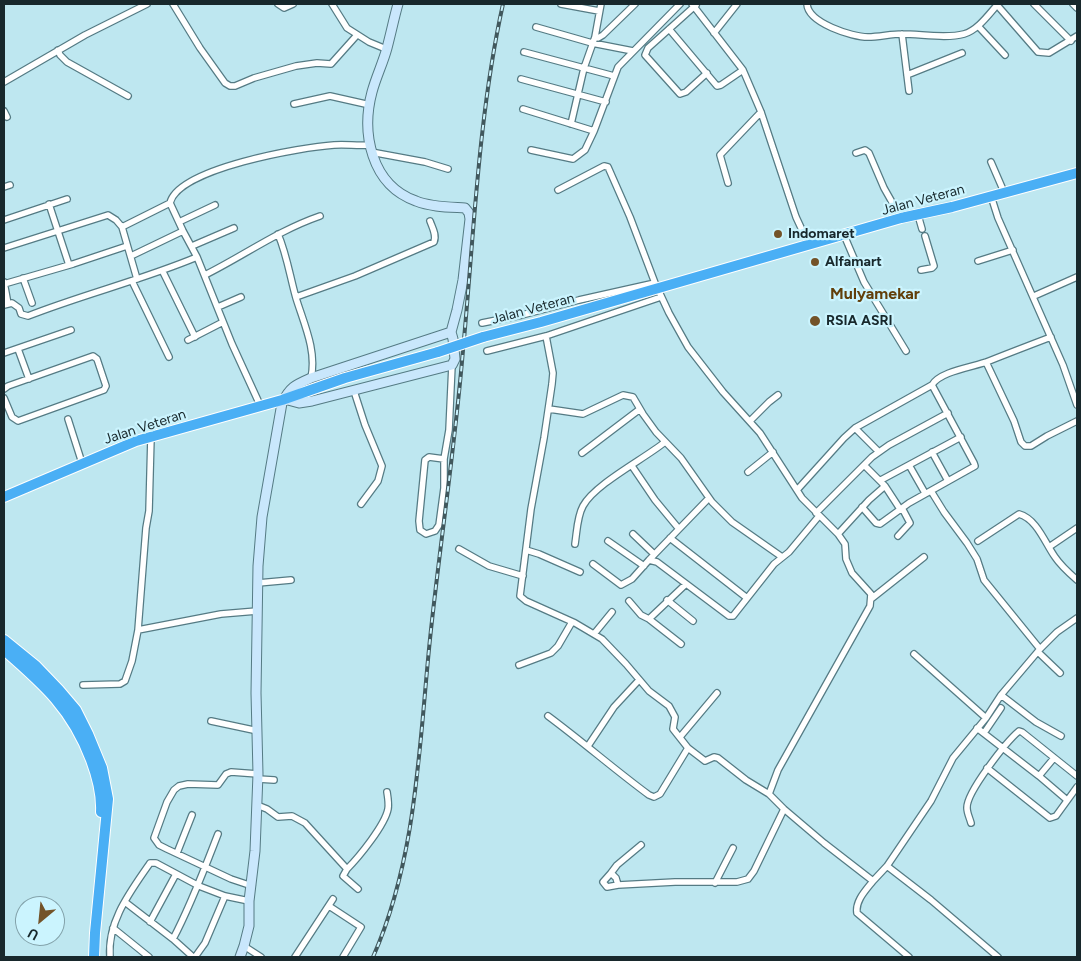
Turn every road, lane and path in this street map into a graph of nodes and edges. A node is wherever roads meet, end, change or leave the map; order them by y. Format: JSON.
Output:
{"nodes":[{"id":1,"x":147,"y":4,"type":"edge"},
{"id":2,"x":173,"y":4,"type":"edge"},
{"id":3,"x":278,"y":4,"type":"edge"},
{"id":4,"x":292,"y":4,"type":"edge"},
{"id":5,"x":332,"y":4,"type":"edge"},
{"id":6,"x":398,"y":4,"type":"edge"},
{"id":7,"x":561,"y":4,"type":"edge"},
{"id":8,"x":601,"y":4,"type":"edge"},
{"id":9,"x":635,"y":4,"type":"edge"},
{"id":10,"x":680,"y":4,"type":"edge"},
{"id":11,"x":736,"y":4,"type":"edge"},
{"id":12,"x":808,"y":4,"type":"edge"},
{"id":13,"x":998,"y":4,"type":"edge"},
{"id":14,"x":1034,"y":4,"type":"edge"},
{"id":15,"x":1073,"y":4,"type":"edge"},
{"id":16,"x":695,"y":5,"type":"edge"},
{"id":17,"x":1077,"y":8,"type":"edge"},
{"id":18,"x":599,"y":11,"type":"junction"},
{"id":19,"x":978,"y":26,"type":"junction"},
{"id":20,"x":536,"y":27,"type":"dead end"},
{"id":21,"x":669,"y":29,"type":"junction"},
{"id":22,"x":714,"y":32,"type":"junction"},
{"id":23,"x":902,"y":34,"type":"junction"},
{"id":24,"x":357,"y":35,"type":"junction"},
{"id":25,"x":1077,"y":36,"type":"edge"},
{"id":26,"x":593,"y":40,"type":"junction"},
{"id":27,"x":1071,"y":41,"type":"junction"},
{"id":28,"x":386,"y":49,"type":"junction"},
{"id":29,"x":58,"y":50,"type":"junction"},
{"id":30,"x":633,"y":51,"type":"junction"},
{"id":31,"x":524,"y":52,"type":"dead end"},
{"id":32,"x":962,"y":53,"type":"dead end"},
{"id":33,"x":1005,"y":55,"type":"dead end"},
{"id":34,"x":584,"y":68,"type":"junction"},
{"id":35,"x":743,"y":70,"type":"junction"},
{"id":36,"x":707,"y":73,"type":"junction"},
{"id":37,"x":907,"y":74,"type":"junction"},
{"id":38,"x":614,"y":76,"type":"junction"},
{"id":39,"x":522,"y":79,"type":"dead end"},
{"id":40,"x":4,"y":82,"type":"edge"},
{"id":41,"x":909,"y":92,"type":"dead end"},
{"id":42,"x":579,"y":94,"type":"junction"},
{"id":43,"x":128,"y":96,"type":"dead end"},
{"id":44,"x":606,"y":102,"type":"junction"},
{"id":45,"x":294,"y":104,"type":"dead end"},
{"id":46,"x":370,"y":105,"type":"junction"},
{"id":47,"x":523,"y":109,"type":"dead end"},
{"id":48,"x":761,"y":112,"type":"junction"},
{"id":49,"x":571,"y":124,"type":"junction"},
{"id":50,"x":594,"y":131,"type":"junction"},
{"id":51,"x":370,"y":149,"type":"junction"},
{"id":52,"x":531,"y":150,"type":"dead end"},
{"id":53,"x":856,"y":153,"type":"dead end"},
{"id":54,"x":991,"y":162,"type":"dead end"},
{"id":55,"x":448,"y":169,"type":"dead end"},
{"id":56,"x":1077,"y":173,"type":"edge"},
{"id":57,"x":728,"y":182,"type":"dead end"},
{"id":58,"x":558,"y":190,"type":"dead end"},
{"id":59,"x":1004,"y":192,"type":"junction"},
{"id":60,"x":991,"y":196,"type":"junction"},
{"id":61,"x":66,"y":198,"type":"dead end"},
{"id":62,"x":170,"y":203,"type":"junction"},
{"id":63,"x":49,"y":204,"type":"junction"},
{"id":64,"x":215,"y":205,"type":"dead end"},
{"id":65,"x":918,"y":215,"type":"junction"},
{"id":66,"x":320,"y":216,"type":"dead end"},
{"id":67,"x":901,"y":218,"type":"junction"},
{"id":68,"x":4,"y":220,"type":"edge"},
{"id":69,"x":430,"y":221,"type":"dead end"},
{"id":70,"x":179,"y":222,"type":"junction"},
{"id":71,"x":122,"y":228,"type":"junction"},
{"id":72,"x":234,"y":228,"type":"dead end"},
{"id":73,"x":922,"y":229,"type":"dead end"},
{"id":74,"x":58,"y":231,"type":"junction"},
{"id":75,"x":183,"y":231,"type":"junction"},
{"id":76,"x":278,"y":234,"type":"junction"},
{"id":77,"x":844,"y":235,"type":"junction"},
{"id":78,"x":925,"y":236,"type":"dead end"},
{"id":79,"x":809,"y":245,"type":"junction"},
{"id":80,"x":127,"y":246,"type":"junction"},
{"id":81,"x":192,"y":246,"type":"junction"},
{"id":82,"x":4,"y":248,"type":"edge"},
{"id":83,"x":1013,"y":250,"type":"junction"},
{"id":84,"x":130,"y":256,"type":"junction"},
{"id":85,"x":197,"y":257,"type":"junction"},
{"id":86,"x":978,"y":261,"type":"dead end"},
{"id":87,"x":69,"y":265,"type":"junction"},
{"id":88,"x":921,"y":270,"type":"dead end"},
{"id":89,"x":163,"y":272,"type":"junction"},
{"id":90,"x":205,"y":275,"type":"junction"},
{"id":91,"x":1077,"y":277,"type":"edge"},
{"id":92,"x":23,"y":278,"type":"junction"},
{"id":93,"x":135,"y":280,"type":"junction"},
{"id":94,"x":4,"y":283,"type":"edge"},
{"id":95,"x":657,"y":290,"type":"junction"},
{"id":96,"x":1034,"y":296,"type":"junction"},
{"id":97,"x":241,"y":297,"type":"dead end"},
{"id":98,"x":296,"y":297,"type":"junction"},
{"id":99,"x":32,"y":303,"type":"dead end"},
{"id":100,"x":6,"y":304,"type":"edge"},
{"id":101,"x":218,"y":307,"type":"junction"},
{"id":102,"x":223,"y":322,"type":"junction"},
{"id":103,"x":482,"y":323,"type":"dead end"},
{"id":104,"x":71,"y":330,"type":"dead end"},
{"id":105,"x":451,"y":332,"type":"junction"},
{"id":106,"x":546,"y":336,"type":"junction"},
{"id":107,"x":195,"y":337,"type":"junction"},
{"id":108,"x":1051,"y":337,"type":"junction"},
{"id":109,"x":188,"y":340,"type":"dead end"},
{"id":110,"x":18,"y":349,"type":"junction"},
{"id":111,"x":487,"y":351,"type":"dead end"},
{"id":112,"x":906,"y":351,"type":"dead end"},
{"id":113,"x":4,"y":353,"type":"edge"},
{"id":114,"x":169,"y":357,"type":"dead end"},
{"id":115,"x":986,"y":362,"type":"junction"},
{"id":116,"x":452,"y":365,"type":"junction"},
{"id":117,"x":311,"y":378,"type":"junction"},
{"id":118,"x":30,"y":379,"type":"junction"},
{"id":119,"x":932,"y":385,"type":"junction"},
{"id":120,"x":4,"y":389,"type":"edge"},
{"id":121,"x":1075,"y":391,"type":"edge"},
{"id":122,"x":354,"y":392,"type":"junction"},
{"id":123,"x":778,"y":395,"type":"dead end"},
{"id":124,"x":4,"y":398,"type":"edge"},
{"id":125,"x":284,"y":399,"type":"junction"},
{"id":126,"x":260,"y":405,"type":"junction"},
{"id":127,"x":1077,"y":405,"type":"edge"},
{"id":128,"x":549,"y":409,"type":"junction"},
{"id":129,"x":640,"y":409,"type":"junction"},
{"id":130,"x":948,"y":414,"type":"junction"},
{"id":131,"x":68,"y":419,"type":"dead end"},
{"id":132,"x":750,"y":421,"type":"junction"},
{"id":133,"x":1077,"y":421,"type":"edge"},
{"id":134,"x":855,"y":428,"type":"junction"},
{"id":135,"x":961,"y":437,"type":"junction"},
{"id":136,"x":151,"y":438,"type":"junction"},
{"id":137,"x":665,"y":442,"type":"junction"},
{"id":138,"x":772,"y":452,"type":"junction"},
{"id":139,"x":880,"y":452,"type":"junction"},
{"id":140,"x":932,"y":452,"type":"junction"},
{"id":141,"x":582,"y":453,"type":"dead end"},
{"id":142,"x":444,"y":459,"type":"junction"},
{"id":143,"x":82,"y":463,"type":"junction"},
{"id":144,"x":864,"y":465,"type":"junction"},
{"id":145,"x":909,"y":465,"type":"junction"},
{"id":146,"x":632,"y":466,"type":"junction"},
{"id":147,"x":748,"y":472,"type":"dead end"},
{"id":148,"x":881,"y":480,"type":"junction"},
{"id":149,"x":948,"y":481,"type":"junction"},
{"id":150,"x":885,"y":486,"type":"junction"},
{"id":151,"x":797,"y":490,"type":"junction"},
{"id":152,"x":931,"y":490,"type":"junction"},
{"id":153,"x":925,"y":493,"type":"junction"},
{"id":154,"x":4,"y":497,"type":"edge"},
{"id":155,"x":708,"y":498,"type":"junction"},
{"id":156,"x":361,"y":504,"type":"dead end"},
{"id":157,"x":862,"y":508,"type":"junction"},
{"id":158,"x":901,"y":508,"type":"junction"},
{"id":159,"x":818,"y":515,"type":"junction"},
{"id":160,"x":1077,"y":528,"type":"edge"},
{"id":161,"x":680,"y":529,"type":"junction"},
{"id":162,"x":633,"y":534,"type":"dead end"},
{"id":163,"x":838,"y":534,"type":"junction"},
{"id":164,"x":898,"y":536,"type":"dead end"},
{"id":165,"x":670,"y":538,"type":"junction"},
{"id":166,"x":608,"y":541,"type":"dead end"},
{"id":167,"x":978,"y":541,"type":"dead end"},
{"id":168,"x":575,"y":544,"type":"dead end"},
{"id":169,"x":1049,"y":547,"type":"junction"},
{"id":170,"x":459,"y":548,"type":"dead end"},
{"id":171,"x":526,"y":550,"type":"junction"},
{"id":172,"x":654,"y":554,"type":"junction"},
{"id":173,"x":782,"y":557,"type":"junction"},
{"id":174,"x":924,"y":558,"type":"dead end"},
{"id":175,"x":649,"y":560,"type":"junction"},
{"id":176,"x":593,"y":564,"type":"dead end"},
{"id":177,"x":644,"y":566,"type":"junction"},
{"id":178,"x":580,"y":572,"type":"dead end"},
{"id":179,"x":521,"y":576,"type":"junction"},
{"id":180,"x":291,"y":580,"type":"dead end"},
{"id":181,"x":1077,"y":580,"type":"edge"},
{"id":182,"x":258,"y":583,"type":"junction"},
{"id":183,"x":686,"y":584,"type":"junction"},
{"id":184,"x":747,"y":598,"type":"junction"},
{"id":185,"x":871,"y":599,"type":"junction"},
{"id":186,"x":667,"y":600,"type":"junction"},
{"id":187,"x":629,"y":601,"type":"dead end"},
{"id":188,"x":257,"y":611,"type":"junction"},
{"id":189,"x":612,"y":612,"type":"dead end"},
{"id":190,"x":1077,"y":618,"type":"edge"},
{"id":191,"x":649,"y":619,"type":"junction"},
{"id":192,"x":693,"y":621,"type":"dead end"},
{"id":193,"x":572,"y":622,"type":"junction"},
{"id":194,"x":138,"y":630,"type":"junction"},
{"id":195,"x":594,"y":634,"type":"junction"},
{"id":196,"x":4,"y":640,"type":"edge"},
{"id":197,"x":681,"y":644,"type":"dead end"},
{"id":198,"x":4,"y":650,"type":"edge"},
{"id":199,"x":1039,"y":651,"type":"junction"},
{"id":200,"x":914,"y":654,"type":"dead end"},
{"id":201,"x":519,"y":665,"type":"dead end"},
{"id":202,"x":1060,"y":673,"type":"dead end"},
{"id":203,"x":639,"y":680,"type":"junction"},
{"id":204,"x":83,"y":685,"type":"dead end"},
{"id":205,"x":717,"y":693,"type":"dead end"},
{"id":206,"x":1001,"y":696,"type":"junction"},
{"id":207,"x":1001,"y":708,"type":"dead end"},
{"id":208,"x":548,"y":716,"type":"dead end"},
{"id":209,"x":986,"y":718,"type":"junction"},
{"id":210,"x":212,"y":721,"type":"dead end"},
{"id":211,"x":976,"y":728,"type":"junction"},
{"id":212,"x":258,"y":731,"type":"junction"},
{"id":213,"x":984,"y":733,"type":"junction"},
{"id":214,"x":1061,"y":736,"type":"dead end"},
{"id":215,"x":680,"y":737,"type":"junction"},
{"id":216,"x":588,"y":746,"type":"junction"},
{"id":217,"x":688,"y":748,"type":"junction"},
{"id":218,"x":1003,"y":748,"type":"junction"},
{"id":219,"x":1054,"y":758,"type":"junction"},
{"id":220,"x":987,"y":768,"type":"junction"},
{"id":221,"x":1039,"y":776,"type":"junction"},
{"id":222,"x":1077,"y":776,"type":"edge"},
{"id":223,"x":258,"y":777,"type":"junction"},
{"id":224,"x":274,"y":780,"type":"dead end"},
{"id":225,"x":1077,"y":787,"type":"edge"},
{"id":226,"x":387,"y":792,"type":"dead end"},
{"id":227,"x":769,"y":794,"type":"junction"},
{"id":228,"x":1068,"y":800,"type":"junction"},
{"id":229,"x":257,"y":805,"type":"junction"},
{"id":230,"x":784,"y":809,"type":"junction"},
{"id":231,"x":192,"y":815,"type":"dead end"},
{"id":232,"x":971,"y":823,"type":"dead end"},
{"id":233,"x":218,"y":834,"type":"dead end"},
{"id":234,"x":641,"y":845,"type":"dead end"},
{"id":235,"x":733,"y":848,"type":"dead end"},
{"id":236,"x":177,"y":853,"type":"junction"},
{"id":237,"x":887,"y":866,"type":"junction"},
{"id":238,"x":205,"y":868,"type":"junction"},
{"id":239,"x":347,"y":869,"type":"junction"},
{"id":240,"x":611,"y":873,"type":"junction"},
{"id":241,"x":176,"y":874,"type":"junction"},
{"id":242,"x":873,"y":882,"type":"junction"},
{"id":243,"x":715,"y":883,"type":"junction"},
{"id":244,"x":618,"y":885,"type":"junction"},
{"id":245,"x":199,"y":886,"type":"junction"},
{"id":246,"x":252,"y":886,"type":"junction"},
{"id":247,"x":358,"y":889,"type":"dead end"},
{"id":248,"x":225,"y":896,"type":"junction"},
{"id":249,"x":333,"y":899,"type":"dead end"},
{"id":250,"x":125,"y":902,"type":"junction"},
{"id":251,"x":249,"y":902,"type":"junction"},
{"id":252,"x":329,"y":906,"type":"junction"},
{"id":253,"x":150,"y":922,"type":"junction"},
{"id":254,"x":113,"y":928,"type":"junction"},
{"id":255,"x":173,"y":939,"type":"junction"},
{"id":256,"x":244,"y":946,"type":"junction"},
{"id":257,"x":88,"y":957,"type":"edge"},
{"id":258,"x":94,"y":957,"type":"edge"},
{"id":259,"x":110,"y":957,"type":"edge"},
{"id":260,"x":149,"y":957,"type":"edge"},
{"id":261,"x":194,"y":957,"type":"edge"},
{"id":262,"x":240,"y":957,"type":"edge"},
{"id":263,"x":261,"y":957,"type":"edge"},
{"id":264,"x":295,"y":957,"type":"edge"},
{"id":265,"x":344,"y":957,"type":"edge"},
{"id":266,"x":909,"y":957,"type":"edge"},
{"id":267,"x":998,"y":957,"type":"edge"}],
"edges":[{"from":1,"to":29,"type":"street"},
{"from":2,"to":24,"type":"street"},
{"from":3,"to":4,"type":"street"},
{"from":5,"to":24,"type":"street"},
{"from":6,"to":28,"type":"street"},
{"from":7,"to":18,"type":"street"},
{"from":8,"to":18,"type":"street"},
{"from":9,"to":26,"type":"street"},
{"from":10,"to":30,"type":"street"},
{"from":11,"to":22,"type":"street"},
{"from":12,"to":23,"type":"street"},
{"from":13,"to":19,"type":"street"},
{"from":13,"to":27,"type":"street"},
{"from":14,"to":27,"type":"street"},
{"from":15,"to":17,"type":"street"},
{"from":16,"to":21,"type":"street"},
{"from":16,"to":22,"type":"street"},
{"from":18,"to":26,"type":"street"},
{"from":19,"to":23,"type":"street"},
{"from":19,"to":33,"type":"street"},
{"from":20,"to":26,"type":"street"},
{"from":21,"to":36,"type":"street"},
{"from":21,"to":36,"type":"street"},
{"from":22,"to":35,"type":"street"},
{"from":23,"to":37,"type":"street"},
{"from":24,"to":28,"type":"street"},
{"from":25,"to":27,"type":"street"},
{"from":26,"to":30,"type":"street"},
{"from":26,"to":34,"type":"street"},
{"from":28,"to":46,"type":"street"},
{"from":29,"to":40,"type":"street"},
{"from":29,"to":43,"type":"street"},
{"from":30,"to":38,"type":"street"},
{"from":31,"to":34,"type":"street"},
{"from":32,"to":37,"type":"street"},
{"from":34,"to":38,"type":"street"},
{"from":34,"to":42,"type":"street"},
{"from":35,"to":36,"type":"street"},
{"from":35,"to":48,"type":"street"},
{"from":37,"to":41,"type":"street"},
{"from":38,"to":44,"type":"street"},
{"from":39,"to":42,"type":"street"},
{"from":42,"to":44,"type":"street"},
{"from":42,"to":49,"type":"street"},
{"from":44,"to":50,"type":"street"},
{"from":45,"to":46,"type":"street"},
{"from":46,"to":51,"type":"street"},
{"from":47,"to":49,"type":"street"},
{"from":48,"to":57,"type":"street"},
{"from":48,"to":79,"type":"street"},
{"from":49,"to":50,"type":"street"},
{"from":50,"to":52,"type":"street"},
{"from":51,"to":55,"type":"street"},
{"from":51,"to":62,"type":"street"},
{"from":51,"to":105,"type":"street"},
{"from":53,"to":67,"type":"street"},
{"from":54,"to":59,"type":"street"},
{"from":56,"to":59,"type":"highway","name":"Jalan Veteran"},
{"from":58,"to":95,"type":"street"},
{"from":59,"to":60,"type":"highway","name":"Jalan Veteran"},
{"from":60,"to":65,"type":"highway","name":"Jalan Veteran"},
{"from":60,"to":83,"type":"street"},
{"from":61,"to":63,"type":"street"},
{"from":62,"to":70,"type":"street"},
{"from":62,"to":71,"type":"street"},
{"from":63,"to":68,"type":"street"},
{"from":63,"to":74,"type":"street"},
{"from":64,"to":70,"type":"street"},
{"from":65,"to":67,"type":"highway","name":"Jalan Veteran"},
{"from":65,"to":73,"type":"street"},
{"from":66,"to":76,"type":"street"},
{"from":67,"to":77,"type":"highway","name":"Jalan Veteran"},
{"from":69,"to":98,"type":"street"},
{"from":70,"to":75,"type":"street"},
{"from":71,"to":74,"type":"street"},
{"from":71,"to":80,"type":"street"},
{"from":72,"to":81,"type":"street"},
{"from":74,"to":82,"type":"street"},
{"from":74,"to":87,"type":"street"},
{"from":75,"to":81,"type":"street"},
{"from":75,"to":84,"type":"street"},
{"from":76,"to":90,"type":"street"},
{"from":76,"to":98,"type":"street"},
{"from":77,"to":79,"type":"highway","name":"Jalan Veteran"},
{"from":77,"to":112,"type":"street"},
{"from":78,"to":88,"type":"street"},
{"from":79,"to":95,"type":"highway","name":"Jalan Veteran"},
{"from":80,"to":84,"type":"street"},
{"from":80,"to":87,"type":"street"},
{"from":81,"to":85,"type":"street"},
{"from":83,"to":86,"type":"street"},
{"from":83,"to":96,"type":"street"},
{"from":84,"to":93,"type":"street"},
{"from":85,"to":89,"type":"street"},
{"from":85,"to":90,"type":"street"},
{"from":87,"to":92,"type":"street"},
{"from":89,"to":93,"type":"street"},
{"from":89,"to":107,"type":"street"},
{"from":90,"to":101,"type":"street"},
{"from":91,"to":96,"type":"street"},
{"from":92,"to":94,"type":"street"},
{"from":92,"to":99,"type":"street"},
{"from":93,"to":100,"type":"street"},
{"from":93,"to":114,"type":"street"},
{"from":94,"to":100,"type":"street"},
{"from":95,"to":103,"type":"street"},
{"from":95,"to":106,"type":"street"},
{"from":95,"to":125,"type":"highway","name":"Jalan Veteran","bridge":true},
{"from":95,"to":132,"type":"street"},
{"from":96,"to":108,"type":"street"},
{"from":97,"to":101,"type":"street"},
{"from":98,"to":117,"type":"street"},
{"from":101,"to":102,"type":"street"},
{"from":102,"to":107,"type":"street"},
{"from":102,"to":126,"type":"street"},
{"from":104,"to":110,"type":"street"},
{"from":105,"to":116,"type":"street"},
{"from":105,"to":117,"type":"street"},
{"from":106,"to":111,"type":"street"},
{"from":106,"to":128,"type":"street"},
{"from":107,"to":109,"type":"street"},
{"from":108,"to":115,"type":"street"},
{"from":108,"to":121,"type":"street"},
{"from":110,"to":113,"type":"street"},
{"from":110,"to":118,"type":"street"},
{"from":115,"to":119,"type":"street"},
{"from":115,"to":133,"type":"street"},
{"from":116,"to":122,"type":"street"},
{"from":116,"to":142,"type":"street"},
{"from":117,"to":125,"type":"street"},
{"from":118,"to":120,"type":"street"},
{"from":118,"to":124,"type":"street"},
{"from":119,"to":130,"type":"street"},
{"from":119,"to":134,"type":"street"},
{"from":121,"to":127,"type":"street"},
{"from":122,"to":125,"type":"street"},
{"from":122,"to":156,"type":"street"},
{"from":123,"to":132,"type":"street"},
{"from":125,"to":126,"type":"highway","name":"Jalan Veteran"},
{"from":125,"to":182,"type":"street"},
{"from":126,"to":136,"type":"highway","name":"Jalan Veteran"},
{"from":128,"to":129,"type":"street"},
{"from":128,"to":171,"type":"street"},
{"from":129,"to":137,"type":"street"},
{"from":129,"to":141,"type":"street"},
{"from":130,"to":135,"type":"street"},
{"from":130,"to":139,"type":"street"},
{"from":131,"to":143,"type":"street"},
{"from":132,"to":138,"type":"street"},
{"from":134,"to":139,"type":"street"},
{"from":134,"to":151,"type":"street"},
{"from":135,"to":140,"type":"street"},
{"from":135,"to":149,"type":"street"},
{"from":136,"to":143,"type":"highway","name":"Jalan Veteran"},
{"from":136,"to":194,"type":"street"},
{"from":137,"to":146,"type":"street"},
{"from":137,"to":155,"type":"street"},
{"from":138,"to":147,"type":"street"},
{"from":138,"to":151,"type":"street"},
{"from":139,"to":144,"type":"street"},
{"from":140,"to":145,"type":"street"},
{"from":140,"to":149,"type":"street"},
{"from":142,"to":142,"type":"street"},
{"from":143,"to":154,"type":"highway","name":"Jalan Veteran"},
{"from":144,"to":148,"type":"street"},
{"from":144,"to":159,"type":"street"},
{"from":145,"to":148,"type":"street"},
{"from":145,"to":153,"type":"street"},
{"from":146,"to":161,"type":"street"},
{"from":146,"to":168,"type":"street"},
{"from":148,"to":150,"type":"street"},
{"from":149,"to":152,"type":"street"},
{"from":150,"to":157,"type":"street"},
{"from":150,"to":158,"type":"street"},
{"from":151,"to":159,"type":"street"},
{"from":152,"to":153,"type":"street"},
{"from":152,"to":199,"type":"street"},
{"from":153,"to":158,"type":"street"},
{"from":155,"to":161,"type":"street"},
{"from":155,"to":173,"type":"street"},
{"from":157,"to":158,"type":"street"},
{"from":157,"to":163,"type":"street"},
{"from":158,"to":164,"type":"street"},
{"from":159,"to":163,"type":"street"},
{"from":159,"to":173,"type":"street"},
{"from":160,"to":169,"type":"street"},
{"from":161,"to":165,"type":"street"},
{"from":162,"to":172,"type":"street"},
{"from":163,"to":185,"type":"street"},
{"from":165,"to":172,"type":"street"},
{"from":165,"to":184,"type":"street"},
{"from":166,"to":177,"type":"street"},
{"from":167,"to":169,"type":"street"},
{"from":169,"to":181,"type":"street"},
{"from":170,"to":179,"type":"street"},
{"from":171,"to":178,"type":"street"},
{"from":171,"to":179,"type":"street"},
{"from":172,"to":175,"type":"street"},
{"from":173,"to":184,"type":"street"},
{"from":174,"to":185,"type":"street"},
{"from":175,"to":177,"type":"street"},
{"from":175,"to":183,"type":"street"},
{"from":176,"to":177,"type":"street"},
{"from":179,"to":193,"type":"street"},
{"from":180,"to":182,"type":"street"},
{"from":182,"to":188,"type":"street"},
{"from":183,"to":184,"type":"street"},
{"from":183,"to":186,"type":"street"},
{"from":185,"to":227,"type":"street"},
{"from":186,"to":191,"type":"street"},
{"from":186,"to":192,"type":"street"},
{"from":187,"to":191,"type":"street"},
{"from":188,"to":194,"type":"street"},
{"from":188,"to":212,"type":"street"},
{"from":189,"to":195,"type":"street"},
{"from":190,"to":199,"type":"street"},
{"from":191,"to":197,"type":"street"},
{"from":193,"to":195,"type":"street"},
{"from":193,"to":201,"type":"street"},
{"from":194,"to":204,"type":"street"},
{"from":195,"to":203,"type":"street"},
{"from":196,"to":258,"type":"highway"},
{"from":198,"to":257,"type":"highway"},
{"from":199,"to":202,"type":"street"},
{"from":199,"to":206,"type":"street"},
{"from":200,"to":209,"type":"street"},
{"from":203,"to":215,"type":"street"},
{"from":203,"to":216,"type":"street"},
{"from":205,"to":215,"type":"street"},
{"from":206,"to":209,"type":"street"},
{"from":206,"to":214,"type":"street"},
{"from":207,"to":213,"type":"street"},
{"from":208,"to":216,"type":"street"},
{"from":209,"to":211,"type":"street"},
{"from":210,"to":212,"type":"street"},
{"from":211,"to":213,"type":"street"},
{"from":211,"to":237,"type":"street"},
{"from":212,"to":223,"type":"street"},
{"from":213,"to":218,"type":"street"},
{"from":215,"to":217,"type":"street"},
{"from":216,"to":217,"type":"street"},
{"from":217,"to":227,"type":"street"},
{"from":218,"to":219,"type":"street"},
{"from":218,"to":220,"type":"street"},
{"from":218,"to":221,"type":"street"},
{"from":219,"to":221,"type":"street"},
{"from":219,"to":222,"type":"street"},
{"from":220,"to":228,"type":"street"},
{"from":220,"to":232,"type":"street"},
{"from":221,"to":228,"type":"street"},
{"from":223,"to":224,"type":"street"},
{"from":223,"to":229,"type":"street"},
{"from":223,"to":236,"type":"street"},
{"from":225,"to":228,"type":"street"},
{"from":226,"to":239,"type":"street"},
{"from":227,"to":230,"type":"street"},
{"from":229,"to":239,"type":"street"},
{"from":229,"to":246,"type":"street"},
{"from":230,"to":242,"type":"street"},
{"from":230,"to":243,"type":"street"},
{"from":231,"to":236,"type":"street"},
{"from":233,"to":238,"type":"street"},
{"from":234,"to":240,"type":"street"},
{"from":235,"to":243,"type":"street"},
{"from":236,"to":238,"type":"street"},
{"from":237,"to":242,"type":"street"},
{"from":237,"to":267,"type":"street"},
{"from":238,"to":245,"type":"street"},
{"from":238,"to":246,"type":"street"},
{"from":239,"to":247,"type":"street"},
{"from":240,"to":244,"type":"street"},
{"from":240,"to":244,"type":"street"},
{"from":241,"to":245,"type":"street"},
{"from":241,"to":250,"type":"street"},
{"from":241,"to":253,"type":"street"},
{"from":242,"to":266,"type":"street"},
{"from":243,"to":244,"type":"street"},
{"from":245,"to":248,"type":"street"},
{"from":245,"to":255,"type":"street"},
{"from":246,"to":251,"type":"street"},
{"from":248,"to":251,"type":"street"},
{"from":248,"to":261,"type":"street"},
{"from":249,"to":252,"type":"street"},
{"from":250,"to":253,"type":"street"},
{"from":250,"to":254,"type":"street"},
{"from":251,"to":256,"type":"street"},
{"from":252,"to":264,"type":"street"},
{"from":252,"to":265,"type":"street"},
{"from":253,"to":255,"type":"street"},
{"from":254,"to":259,"type":"street"},
{"from":254,"to":260,"type":"street"},
{"from":255,"to":261,"type":"street"},
{"from":256,"to":262,"type":"street"},
{"from":256,"to":263,"type":"street"}]}
